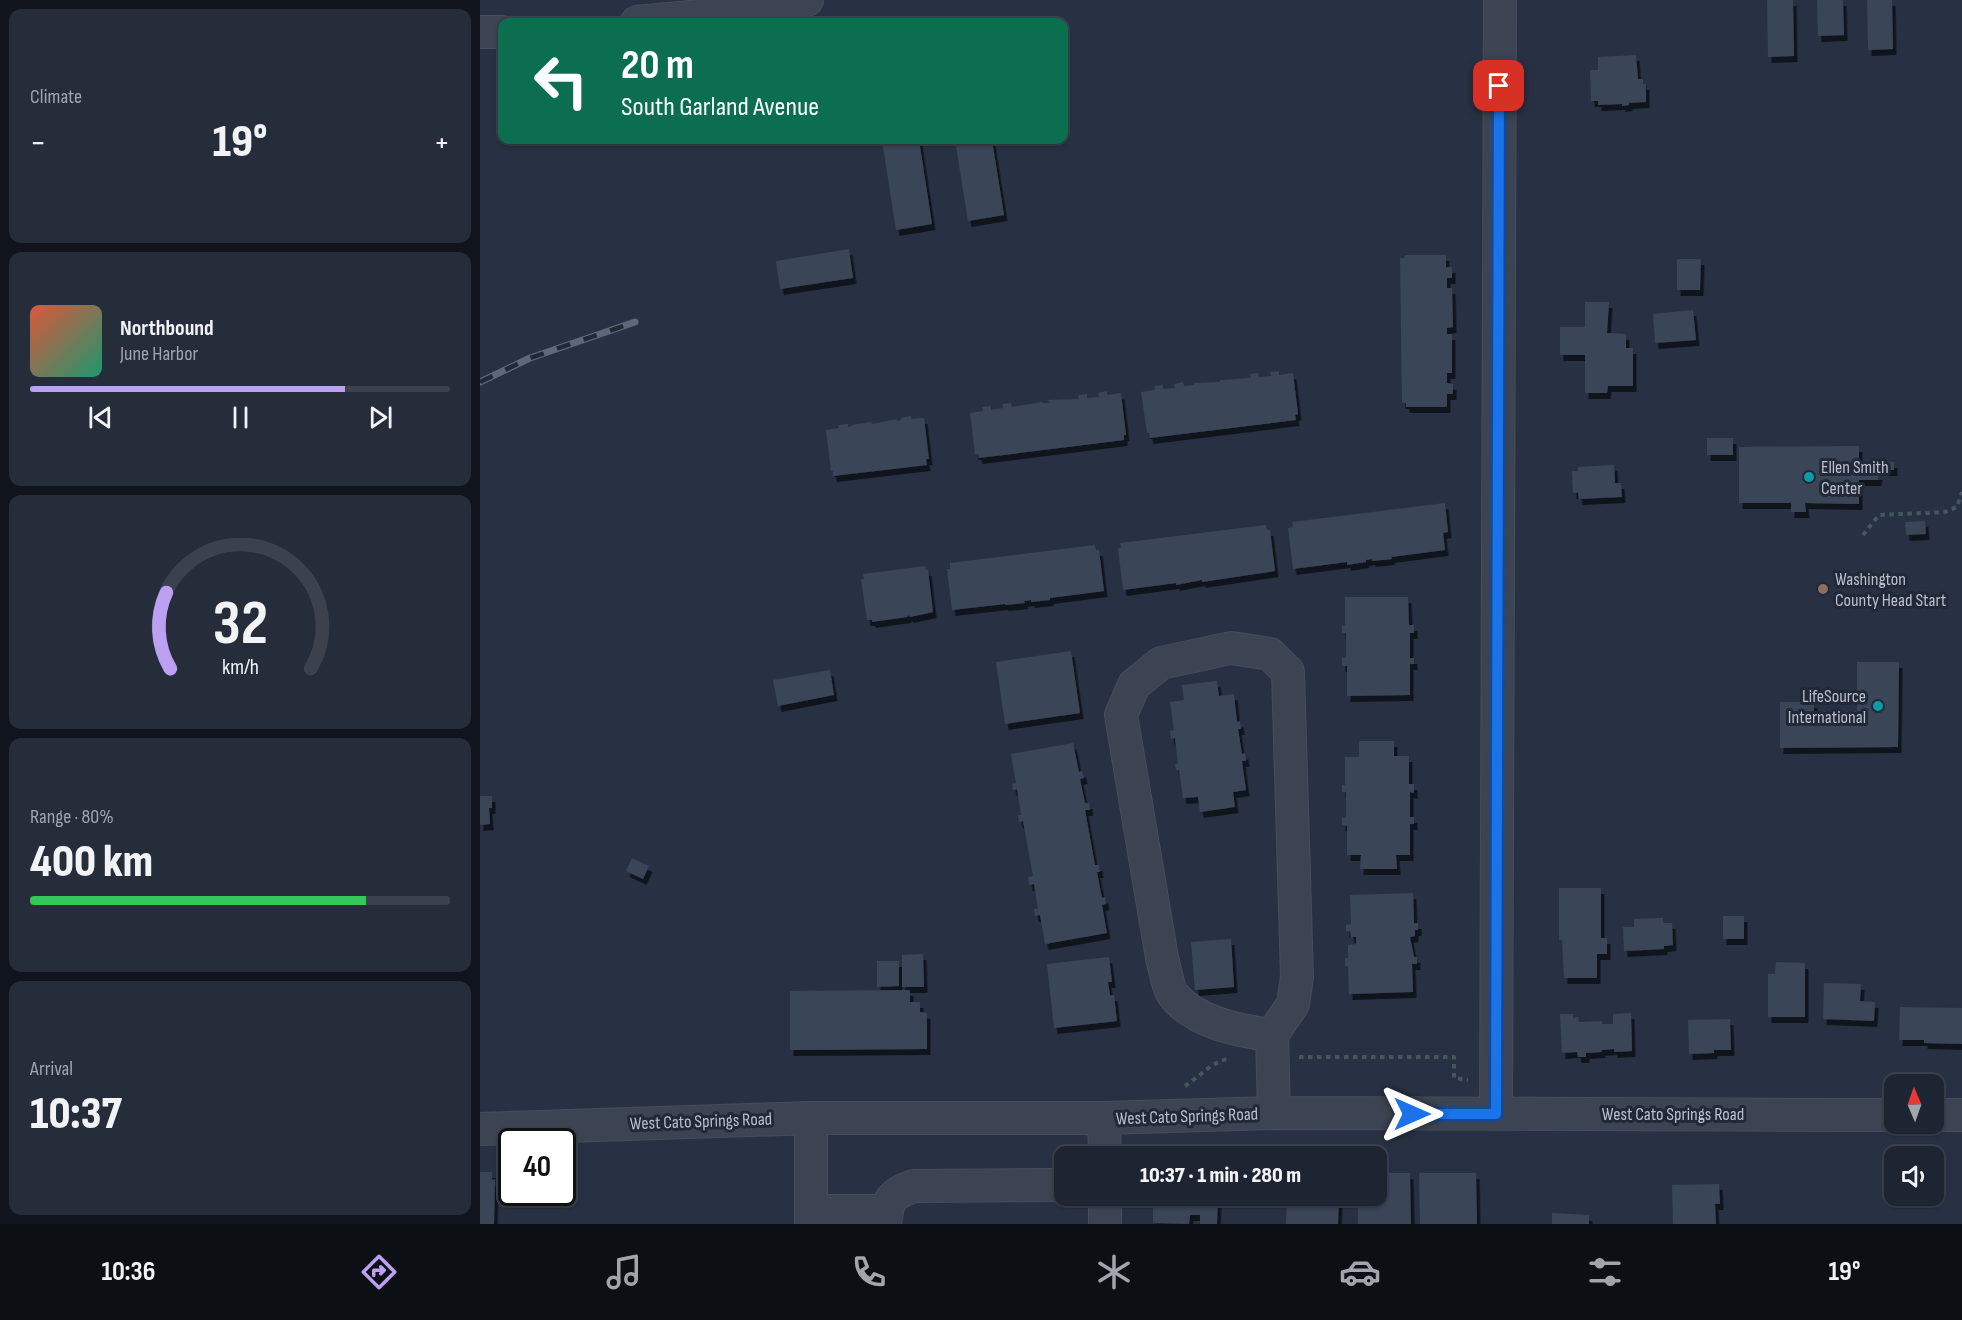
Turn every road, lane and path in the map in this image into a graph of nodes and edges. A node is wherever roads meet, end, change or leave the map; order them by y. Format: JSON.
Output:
{"nodes":[{"id":1,"x":807,"y":0,"type":"edge"},
{"id":2,"x":1500,"y":0,"type":"edge"},
{"id":3,"x":679,"y":18,"type":"edge"},
{"id":4,"x":480,"y":32,"type":"edge"},
{"id":5,"x":498,"y":33,"type":"edge"},
{"id":6,"x":1962,"y":492,"type":"edge"},
{"id":7,"x":1863,"y":535,"type":"dead end"},
{"id":8,"x":1272,"y":1035,"type":"junction"},
{"id":9,"x":1274,"y":1113,"type":"junction"},
{"id":10,"x":1496,"y":1114,"type":"junction"},
{"id":11,"x":1884,"y":1115,"type":"edge"},
{"id":12,"x":1944,"y":1115,"type":"edge"},
{"id":13,"x":1962,"y":1115,"type":"edge"},
{"id":14,"x":811,"y":1118,"type":"junction"},
{"id":15,"x":1104,"y":1118,"type":"junction"},
{"id":16,"x":480,"y":1128,"type":"edge"},
{"id":17,"x":1105,"y":1146,"type":"edge"},
{"id":18,"x":1054,"y":1185,"type":"edge"},
{"id":19,"x":1105,"y":1206,"type":"edge"},
{"id":20,"x":811,"y":1217,"type":"edge"},
{"id":21,"x":886,"y":1218,"type":"edge"},
{"id":22,"x":1105,"y":1224,"type":"edge"}],
"edges":[{"from":1,"to":3,"type":"street"},
{"from":2,"to":10,"type":"street"},
{"from":4,"to":5,"type":"street"},
{"from":6,"to":7,"type":"path"},
{"from":8,"to":8,"type":"street"},
{"from":8,"to":9,"type":"street"},
{"from":9,"to":10,"type":"street","name":"West Cato Springs Road"},
{"from":9,"to":15,"type":"street","name":"West Cato Springs Road"},
{"from":10,"to":11,"type":"street","name":"West Cato Springs Road"},
{"from":12,"to":13,"type":"street"},
{"from":14,"to":15,"type":"street","name":"West Cato Springs Road"},
{"from":14,"to":16,"type":"street","name":"West Cato Springs Road"},
{"from":14,"to":20,"type":"street"},
{"from":15,"to":17,"type":"street"},
{"from":18,"to":21,"type":"street"},
{"from":19,"to":22,"type":"street"},
{"from":20,"to":21,"type":"street"}]}
